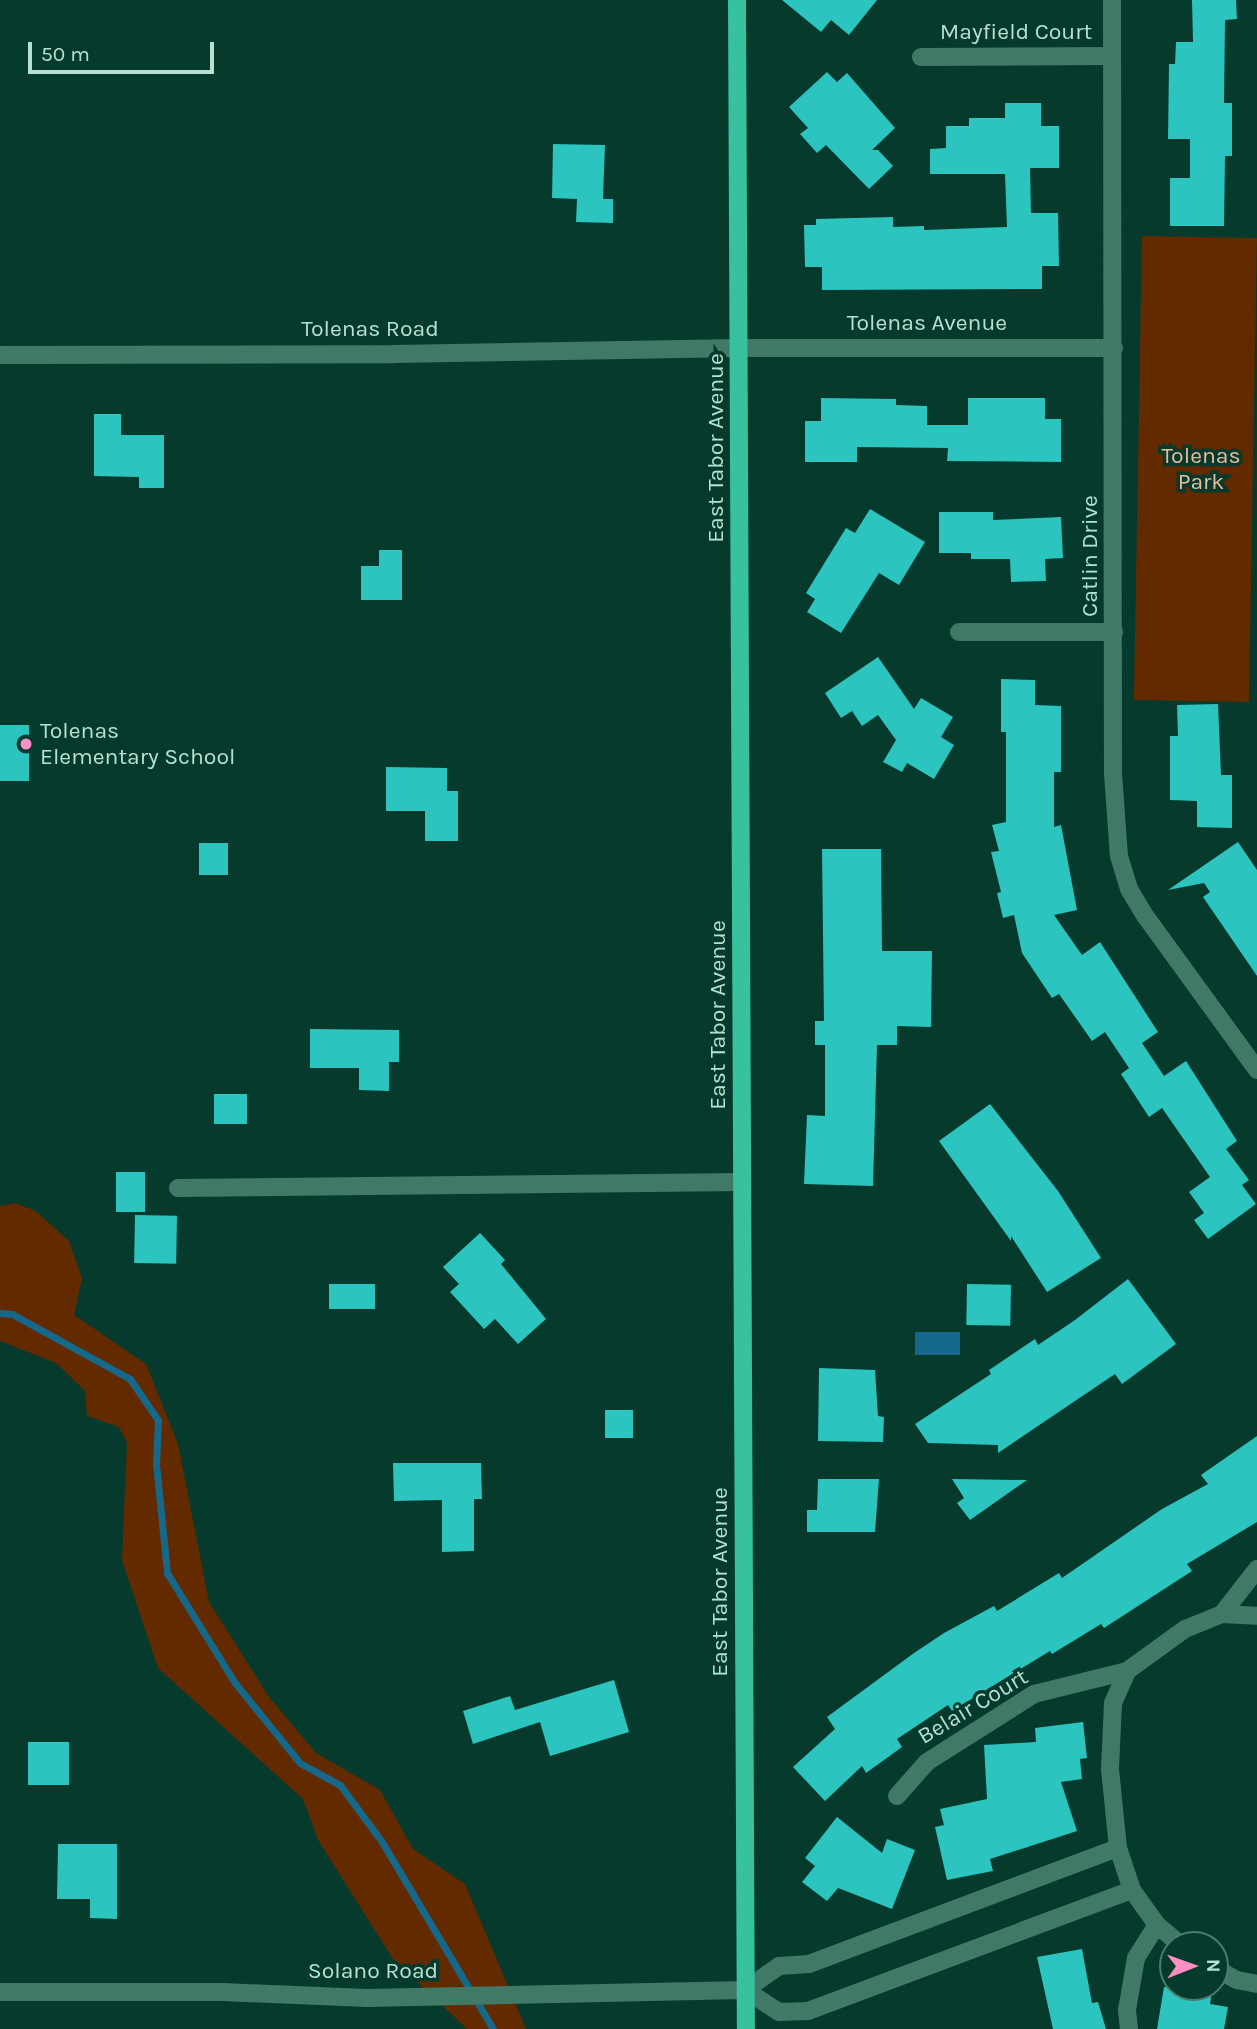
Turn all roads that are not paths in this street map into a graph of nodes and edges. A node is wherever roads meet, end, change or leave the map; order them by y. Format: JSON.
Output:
{"nodes":[{"id":1,"x":737,"y":0,"type":"edge"},
{"id":2,"x":1112,"y":0,"type":"edge"},
{"id":3,"x":1112,"y":56,"type":"junction"},
{"id":4,"x":920,"y":57,"type":"dead end"},
{"id":5,"x":740,"y":348,"type":"junction"},
{"id":6,"x":1114,"y":348,"type":"junction"},
{"id":7,"x":0,"y":355,"type":"edge"},
{"id":8,"x":959,"y":632,"type":"dead end"},
{"id":9,"x":1114,"y":632,"type":"junction"},
{"id":10,"x":1257,"y":1070,"type":"edge"},
{"id":11,"x":742,"y":1182,"type":"junction"},
{"id":12,"x":178,"y":1188,"type":"dead end"},
{"id":13,"x":1257,"y":1569,"type":"edge"},
{"id":14,"x":1222,"y":1614,"type":"junction"},
{"id":15,"x":1257,"y":1616,"type":"edge"},
{"id":16,"x":1127,"y":1671,"type":"junction"},
{"id":17,"x":897,"y":1796,"type":"dead end"},
{"id":18,"x":1118,"y":1848,"type":"junction"},
{"id":19,"x":1132,"y":1890,"type":"junction"},
{"id":20,"x":1157,"y":1924,"type":"junction"},
{"id":21,"x":1165,"y":1931,"type":"edge"},
{"id":22,"x":1229,"y":1976,"type":"edge"},
{"id":23,"x":1257,"y":1984,"type":"edge"},
{"id":24,"x":745,"y":1990,"type":"junction"},
{"id":25,"x":0,"y":1992,"type":"edge"},
{"id":26,"x":746,"y":2029,"type":"edge"},
{"id":27,"x":1129,"y":2029,"type":"edge"}],
"edges":[{"from":1,"to":5,"type":"main road","name":"East Tabor Avenue"},
{"from":2,"to":3,"type":"street","name":"Catlin Drive"},
{"from":3,"to":4,"type":"street","name":"Mayfield Court"},
{"from":3,"to":6,"type":"street","name":"Catlin Drive"},
{"from":5,"to":6,"type":"street","name":"Tolenas Avenue"},
{"from":5,"to":7,"type":"street","name":"Tolenas Road"},
{"from":5,"to":11,"type":"main road","name":"East Tabor Avenue"},
{"from":6,"to":9,"type":"street","name":"Catlin Drive"},
{"from":8,"to":9,"type":"street"},
{"from":9,"to":10,"type":"street","name":"Catlin Drive"},
{"from":11,"to":12,"type":"street"},
{"from":11,"to":24,"type":"main road","name":"East Tabor Avenue"},
{"from":13,"to":14,"type":"street"},
{"from":14,"to":15,"type":"street"},
{"from":14,"to":16,"type":"street"},
{"from":16,"to":17,"type":"street","name":"Belair Court"},
{"from":16,"to":18,"type":"street"},
{"from":18,"to":19,"type":"street"},
{"from":18,"to":24,"type":"street"},
{"from":19,"to":20,"type":"street"},
{"from":19,"to":24,"type":"street"},
{"from":20,"to":21,"type":"street"},
{"from":20,"to":27,"type":"street"},
{"from":22,"to":23,"type":"street"},
{"from":24,"to":25,"type":"street","name":"Solano Road"},
{"from":24,"to":26,"type":"main road","name":"East Tabor Avenue"}]}
